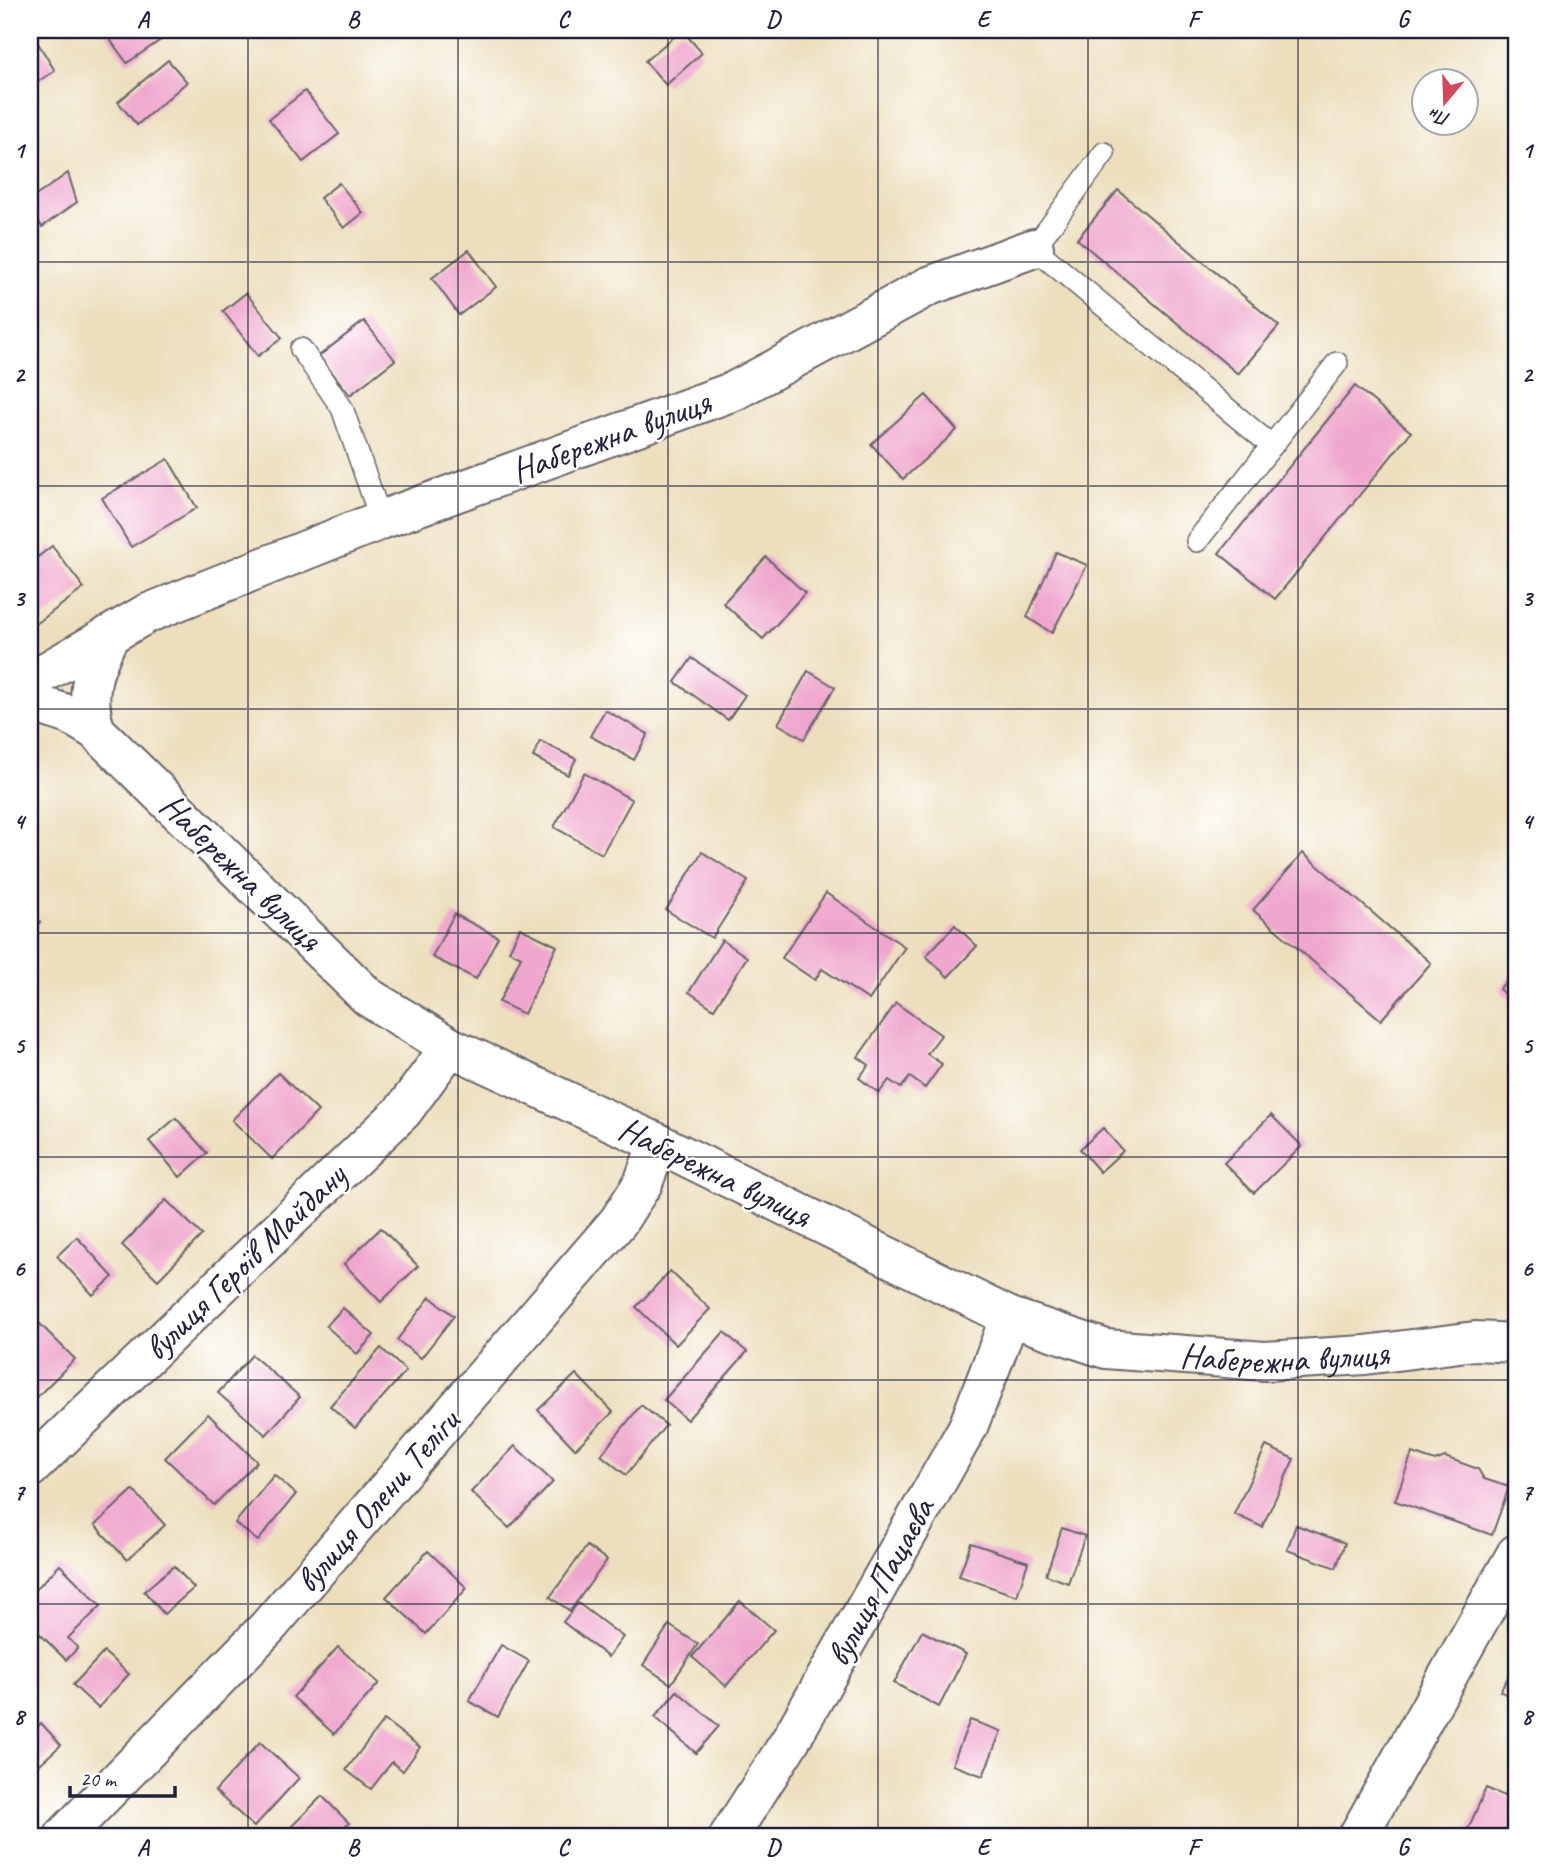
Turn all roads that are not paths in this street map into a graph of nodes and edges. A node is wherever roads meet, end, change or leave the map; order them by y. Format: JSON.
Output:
{"nodes":[{"id":1,"x":1104,"y":153,"type":"dead end"},
{"id":2,"x":1034,"y":248,"type":"junction"},
{"id":3,"x":301,"y":349,"type":"dead end"},
{"id":4,"x":1337,"y":363,"type":"dead end"},
{"id":5,"x":1272,"y":446,"type":"junction"},
{"id":6,"x":382,"y":520,"type":"junction"},
{"id":7,"x":1197,"y":541,"type":"dead end"},
{"id":8,"x":110,"y":635,"type":"junction"},
{"id":9,"x":30,"y":681,"type":"edge"},
{"id":10,"x":30,"y":702,"type":"edge"},
{"id":11,"x":95,"y":730,"type":"junction"},
{"id":12,"x":450,"y":1047,"type":"junction"},
{"id":13,"x":658,"y":1143,"type":"junction"},
{"id":14,"x":1010,"y":1317,"type":"junction"},
{"id":15,"x":1516,"y":1343,"type":"edge"},
{"id":16,"x":30,"y":1468,"type":"edge"},
{"id":17,"x":1516,"y":1554,"type":"edge"},
{"id":18,"x":64,"y":1836,"type":"edge"},
{"id":19,"x":730,"y":1836,"type":"edge"},
{"id":20,"x":1358,"y":1836,"type":"edge"}],
"edges":[{"from":1,"to":2,"type":"lane"},
{"from":2,"to":5,"type":"lane"},
{"from":2,"to":6,"type":"street","name":"Набережна вулиця"},
{"from":3,"to":6,"type":"lane"},
{"from":4,"to":5,"type":"lane"},
{"from":5,"to":7,"type":"lane"},
{"from":6,"to":8,"type":"street","name":"Набережна вулиця"},
{"from":8,"to":9,"type":"street","name":"Набережна вулиця"},
{"from":8,"to":11,"type":"street"},
{"from":10,"to":11,"type":"street","name":"Набережна вулиця"},
{"from":11,"to":12,"type":"street","name":"Набережна вулиця"},
{"from":12,"to":13,"type":"street","name":"Набережна вулиця"},
{"from":12,"to":16,"type":"street","name":"вулиця Героїв Майдану"},
{"from":13,"to":14,"type":"street","name":"Набережна вулиця"},
{"from":13,"to":18,"type":"street","name":"вулиця Олени Теліги"},
{"from":14,"to":15,"type":"street","name":"Набережна вулиця"},
{"from":14,"to":19,"type":"street","name":"вулиця Пацаєва"},
{"from":17,"to":20,"type":"street"}]}
